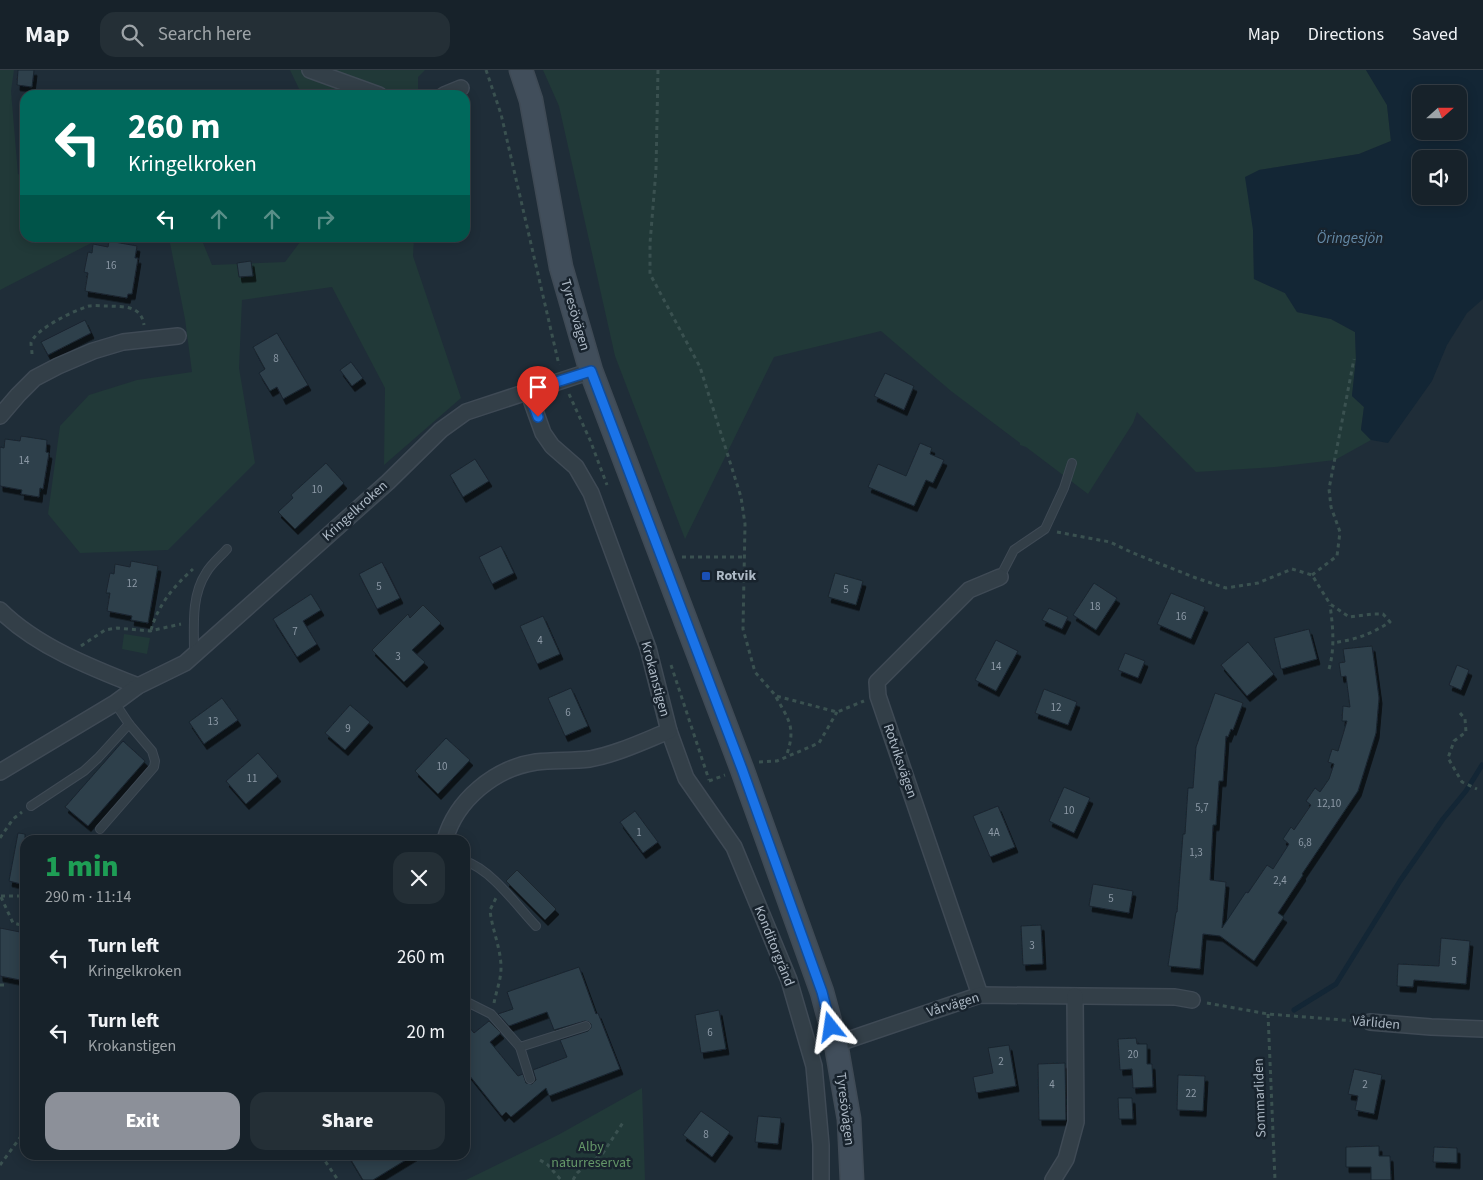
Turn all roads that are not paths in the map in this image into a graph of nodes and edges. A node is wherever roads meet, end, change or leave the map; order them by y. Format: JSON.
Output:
{"nodes":[{"id":1,"x":310,"y":70,"type":"edge"},
{"id":2,"x":521,"y":70,"type":"edge"},
{"id":3,"x":461,"y":88,"type":"dead end"},
{"id":4,"x":365,"y":90,"type":"edge"},
{"id":5,"x":456,"y":90,"type":"edge"},
{"id":6,"x":178,"y":336,"type":"dead end"},
{"id":7,"x":591,"y":371,"type":"junction"},
{"id":8,"x":528,"y":391,"type":"junction"},
{"id":9,"x":0,"y":416,"type":"edge"},
{"id":10,"x":1072,"y":463,"type":"dead end"},
{"id":11,"x":227,"y":549,"type":"dead end"},
{"id":12,"x":1000,"y":577,"type":"joint"},
{"id":13,"x":0,"y":610,"type":"edge"},
{"id":14,"x":194,"y":655,"type":"junction"},
{"id":15,"x":138,"y":686,"type":"junction"},
{"id":16,"x":115,"y":702,"type":"junction"},
{"id":17,"x":129,"y":724,"type":"junction"},
{"id":18,"x":669,"y":731,"type":"junction"},
{"id":19,"x":0,"y":772,"type":"edge"},
{"id":20,"x":31,"y":806,"type":"road end"},
{"id":21,"x":100,"y":829,"type":"dead end"},
{"id":22,"x":447,"y":835,"type":"edge"},
{"id":23,"x":470,"y":863,"type":"edge"},
{"id":24,"x":536,"y":926,"type":"dead end"},
{"id":25,"x":980,"y":995,"type":"junction"},
{"id":26,"x":1076,"y":996,"type":"junction"},
{"id":27,"x":1192,"y":1000,"type":"road end"},
{"id":28,"x":470,"y":1004,"type":"edge"},
{"id":29,"x":1370,"y":1022,"type":"road end"},
{"id":30,"x":586,"y":1026,"type":"dead end"},
{"id":31,"x":1483,"y":1029,"type":"edge"},
{"id":32,"x":836,"y":1044,"type":"junction"},
{"id":33,"x":520,"y":1047,"type":"junction"},
{"id":34,"x":530,"y":1080,"type":"dead end"},
{"id":35,"x":821,"y":1180,"type":"edge"},
{"id":36,"x":852,"y":1180,"type":"edge"},
{"id":37,"x":1053,"y":1180,"type":"edge"}],
"edges":[{"from":1,"to":4,"type":"street"},
{"from":2,"to":7,"type":"main road","name":"Tyresövägen"},
{"from":3,"to":5,"type":"street"},
{"from":6,"to":9,"type":"street"},
{"from":7,"to":8,"type":"street","name":"Kringelkroken"},
{"from":7,"to":32,"type":"main road","name":"Tyresövägen"},
{"from":8,"to":14,"type":"street","name":"Kringelkroken"},
{"from":8,"to":18,"type":"street","name":"Krokanstigen"},
{"from":10,"to":12,"type":"lane"},
{"from":11,"to":14,"type":"lane"},
{"from":12,"to":25,"type":"street","name":"Rotviksvägen"},
{"from":13,"to":15,"type":"street"},
{"from":14,"to":15,"type":"street","name":"Kringelkroken"},
{"from":15,"to":16,"type":"street","name":"Kringelkroken"},
{"from":16,"to":17,"type":"lane"},
{"from":16,"to":19,"type":"street","name":"Kringelkroken"},
{"from":17,"to":20,"type":"lane"},
{"from":17,"to":21,"type":"lane"},
{"from":18,"to":22,"type":"street","name":"Krokanstigen"},
{"from":18,"to":35,"type":"street","name":"Konditorgränd"},
{"from":23,"to":24,"type":"lane"},
{"from":25,"to":26,"type":"street","name":"Vårvägen"},
{"from":25,"to":32,"type":"street","name":"Vårvägen"},
{"from":26,"to":27,"type":"street","name":"Vårvägen"},
{"from":26,"to":37,"type":"street"},
{"from":28,"to":33,"type":"lane"},
{"from":29,"to":31,"type":"street","name":"Vårliden"},
{"from":30,"to":33,"type":"lane"},
{"from":32,"to":36,"type":"main road","name":"Tyresövägen"},
{"from":33,"to":34,"type":"lane"}]}
